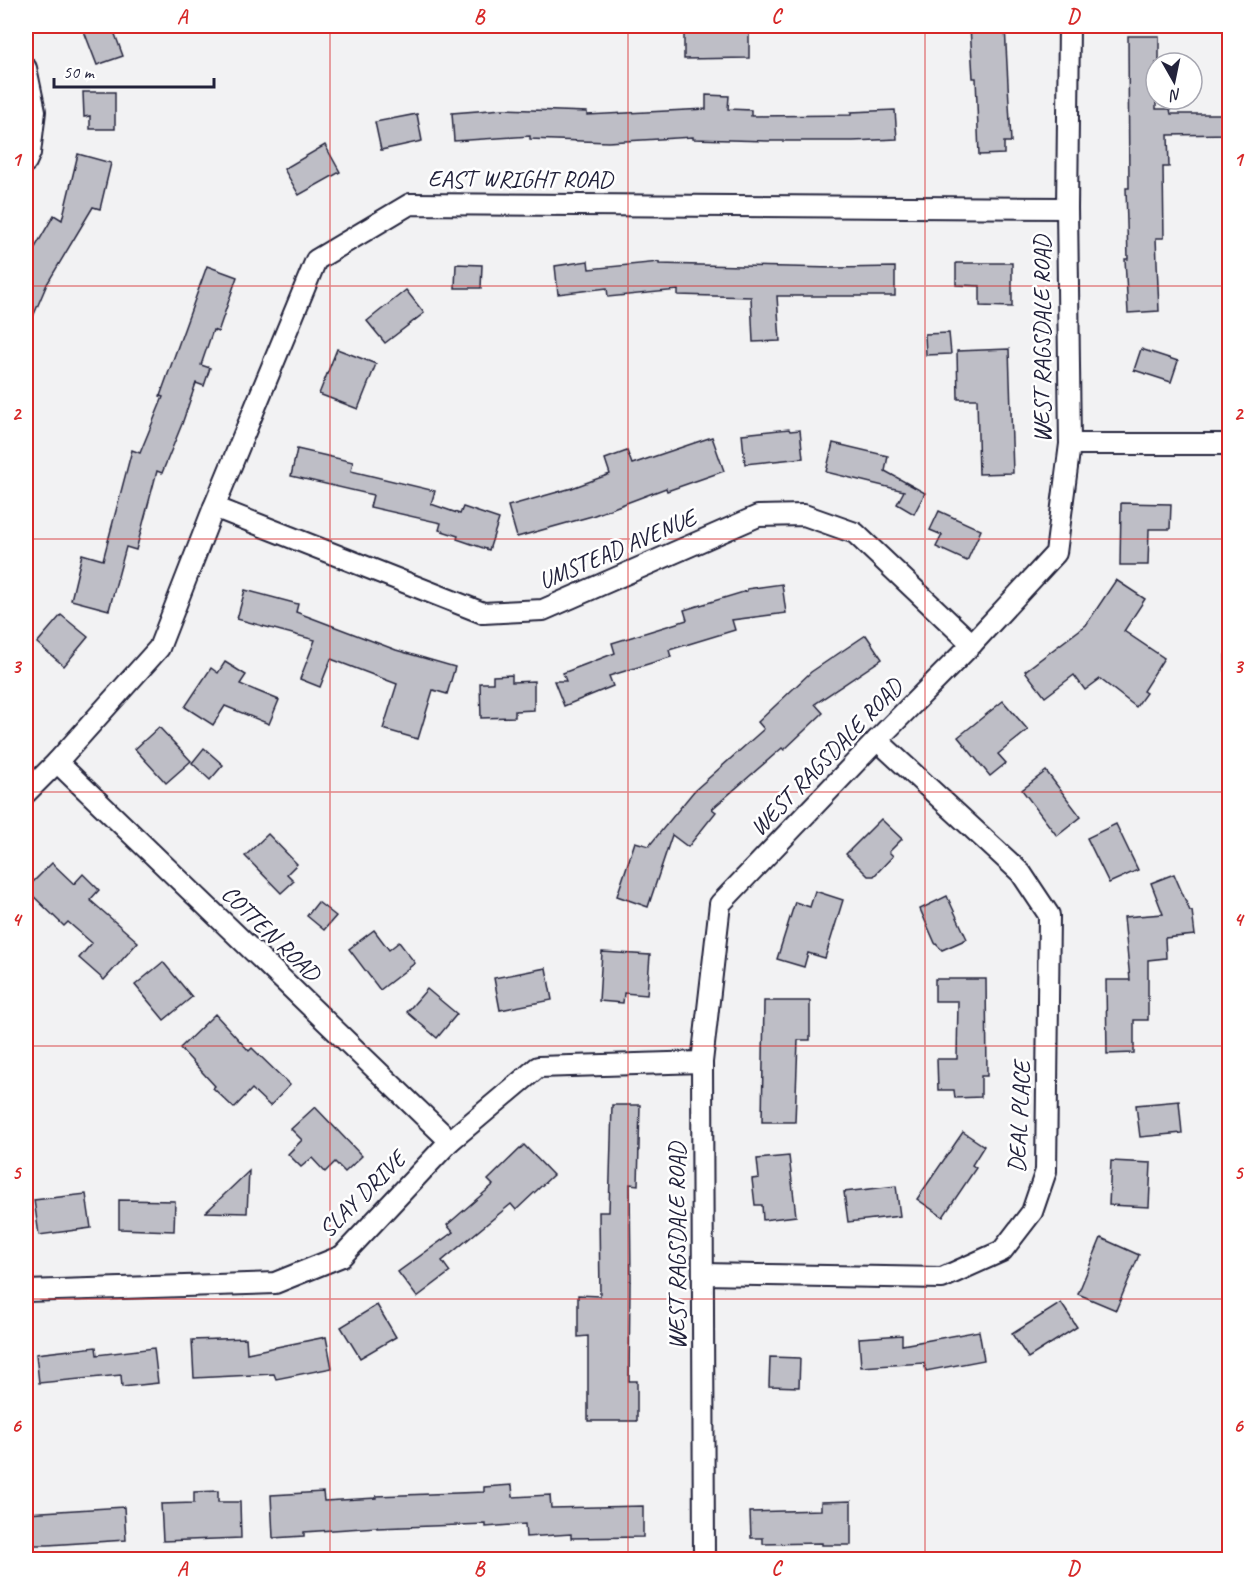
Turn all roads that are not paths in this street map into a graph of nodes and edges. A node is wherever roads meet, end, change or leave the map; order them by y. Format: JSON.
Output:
{"nodes":[{"id":1,"x":1069,"y":26,"type":"edge"},
{"id":2,"x":26,"y":68,"type":"edge"},
{"id":3,"x":26,"y":162,"type":"edge"},
{"id":4,"x":1066,"y":208,"type":"junction"},
{"id":5,"x":1070,"y":444,"type":"junction"},
{"id":6,"x":1230,"y":444,"type":"edge"},
{"id":7,"x":214,"y":507,"type":"junction"},
{"id":8,"x":972,"y":644,"type":"junction"},
{"id":9,"x":877,"y":740,"type":"junction"},
{"id":10,"x":57,"y":762,"type":"junction"},
{"id":11,"x":26,"y":793,"type":"edge"},
{"id":12,"x":702,"y":1062,"type":"junction"},
{"id":13,"x":450,"y":1141,"type":"junction"},
{"id":14,"x":703,"y":1274,"type":"junction"},
{"id":15,"x":26,"y":1291,"type":"edge"},
{"id":16,"x":704,"y":1560,"type":"edge"}],
"edges":[{"from":1,"to":4,"type":"street","name":"WEST RAGSDALE ROAD"},
{"from":2,"to":3,"type":"street"},
{"from":4,"to":5,"type":"street","name":"WEST RAGSDALE ROAD"},
{"from":4,"to":7,"type":"street","name":"EAST WRIGHT ROAD"},
{"from":5,"to":6,"type":"street"},
{"from":5,"to":8,"type":"street","name":"WEST RAGSDALE ROAD"},
{"from":7,"to":8,"type":"street","name":"UMSTEAD AVENUE"},
{"from":7,"to":10,"type":"street","name":"EAST WRIGHT ROAD"},
{"from":8,"to":9,"type":"street","name":"WEST RAGSDALE ROAD"},
{"from":9,"to":12,"type":"street","name":"WEST RAGSDALE ROAD"},
{"from":9,"to":14,"type":"street","name":"DEAL PLACE"},
{"from":10,"to":11,"type":"street","name":"EAST WRIGHT ROAD"},
{"from":10,"to":13,"type":"street","name":"COTTEN ROAD"},
{"from":12,"to":13,"type":"street","name":"SLAY DRIVE"},
{"from":12,"to":14,"type":"street","name":"WEST RAGSDALE ROAD"},
{"from":13,"to":15,"type":"street","name":"SLAY DRIVE"},
{"from":14,"to":16,"type":"street","name":"WEST RAGSDALE ROAD"}]}
